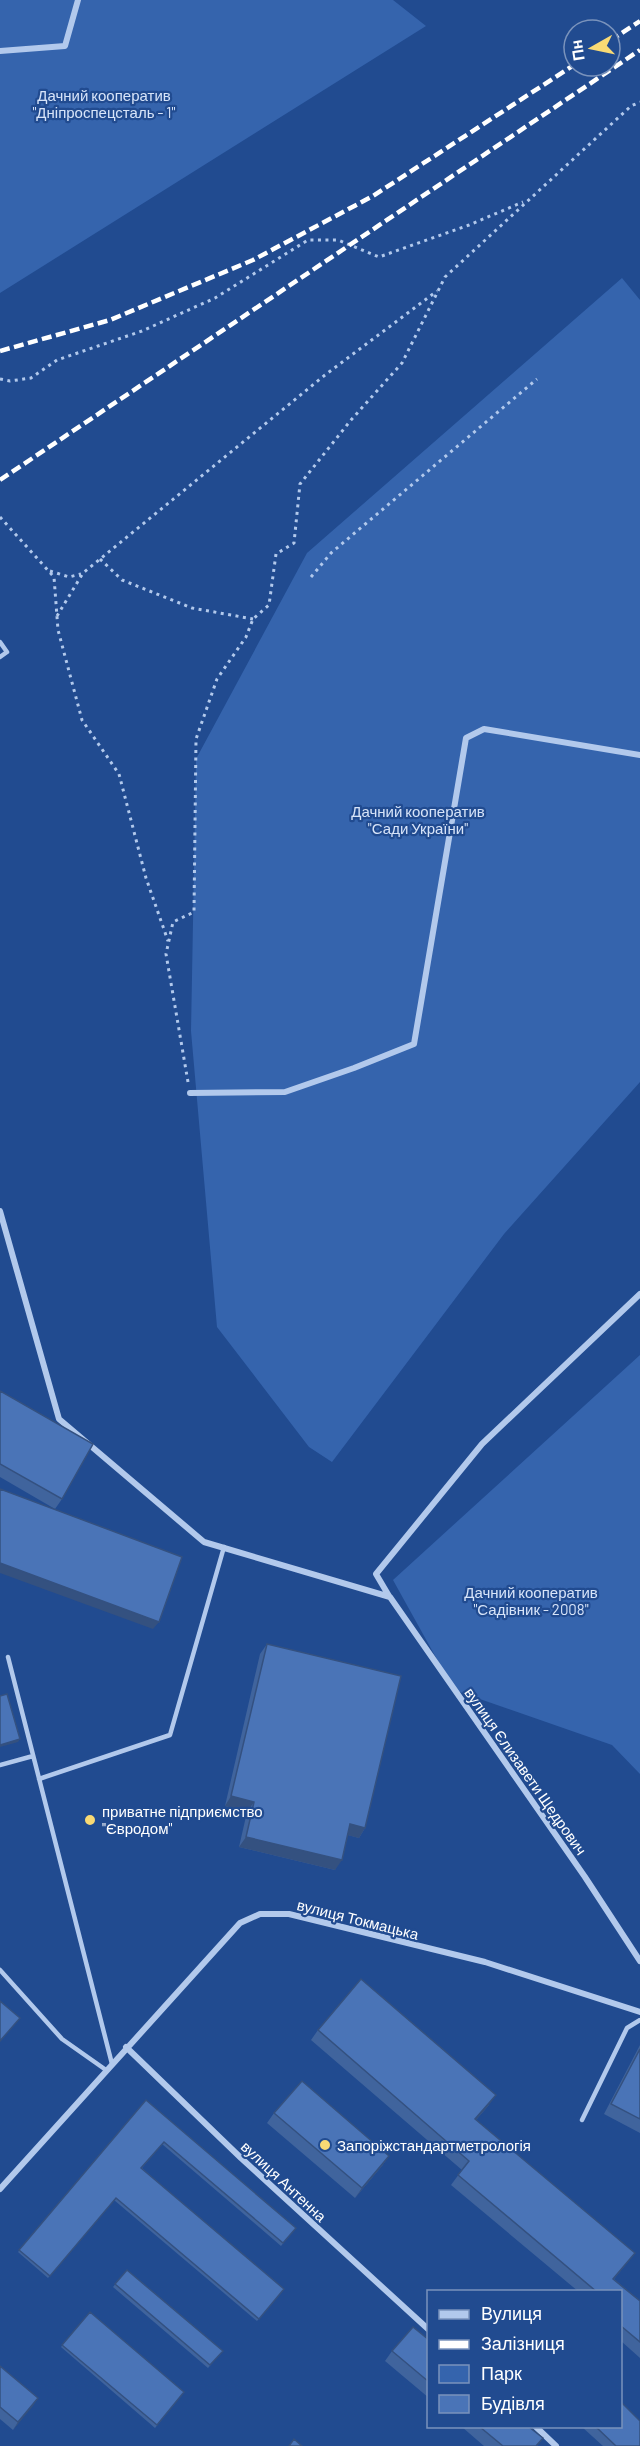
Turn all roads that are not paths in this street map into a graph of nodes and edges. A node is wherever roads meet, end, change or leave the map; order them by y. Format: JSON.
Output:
{"nodes":[{"id":1,"x":78,"y":0,"type":"edge"},
{"id":2,"x":0,"y":51,"type":"edge"},
{"id":3,"x":0,"y":642,"type":"edge"},
{"id":4,"x":0,"y":657,"type":"edge"},
{"id":5,"x":640,"y":754,"type":"edge"},
{"id":6,"x":190,"y":1093,"type":"road end"},
{"id":7,"x":0,"y":1212,"type":"edge"},
{"id":8,"x":640,"y":1294,"type":"edge"},
{"id":9,"x":224,"y":1547,"type":"junction"},
{"id":10,"x":390,"y":1597,"type":"junction"},
{"id":11,"x":8,"y":1657,"type":"dead end"},
{"id":12,"x":33,"y":1756,"type":"junction"},
{"id":13,"x":0,"y":1765,"type":"edge"},
{"id":14,"x":39,"y":1779,"type":"junction"},
{"id":15,"x":640,"y":1961,"type":"edge"},
{"id":16,"x":0,"y":1970,"type":"edge"},
{"id":17,"x":640,"y":2013,"type":"edge"},
{"id":18,"x":640,"y":2020,"type":"edge"},
{"id":19,"x":126,"y":2047,"type":"junction"},
{"id":20,"x":112,"y":2064,"type":"junction"},
{"id":21,"x":106,"y":2070,"type":"junction"},
{"id":22,"x":582,"y":2120,"type":"dead end"},
{"id":23,"x":0,"y":2188,"type":"edge"},
{"id":24,"x":427,"y":2327,"type":"edge"},
{"id":25,"x":536,"y":2428,"type":"edge"},
{"id":26,"x":556,"y":2446,"type":"edge"}],
"edges":[{"from":1,"to":2,"type":"street"},
{"from":3,"to":4,"type":"lane"},
{"from":5,"to":6,"type":"street"},
{"from":7,"to":9,"type":"street"},
{"from":8,"to":10,"type":"street","name":"вулиця Єлизавети Щедрович"},
{"from":9,"to":10,"type":"street"},
{"from":9,"to":14,"type":"lane"},
{"from":10,"to":15,"type":"street","name":"вулиця Єлизавети Щедрович"},
{"from":11,"to":12,"type":"lane"},
{"from":12,"to":13,"type":"lane"},
{"from":12,"to":14,"type":"lane"},
{"from":14,"to":20,"type":"lane"},
{"from":16,"to":21,"type":"lane"},
{"from":17,"to":19,"type":"street","name":"вулиця Токмацька"},
{"from":18,"to":22,"type":"lane"},
{"from":19,"to":20,"type":"street","name":"вулиця Токмацька"},
{"from":19,"to":24,"type":"street","name":"вулиця Антенна"},
{"from":20,"to":21,"type":"street","name":"вулиця Токмацька"},
{"from":21,"to":23,"type":"street","name":"вулиця Токмацька"},
{"from":25,"to":26,"type":"street"}]}
